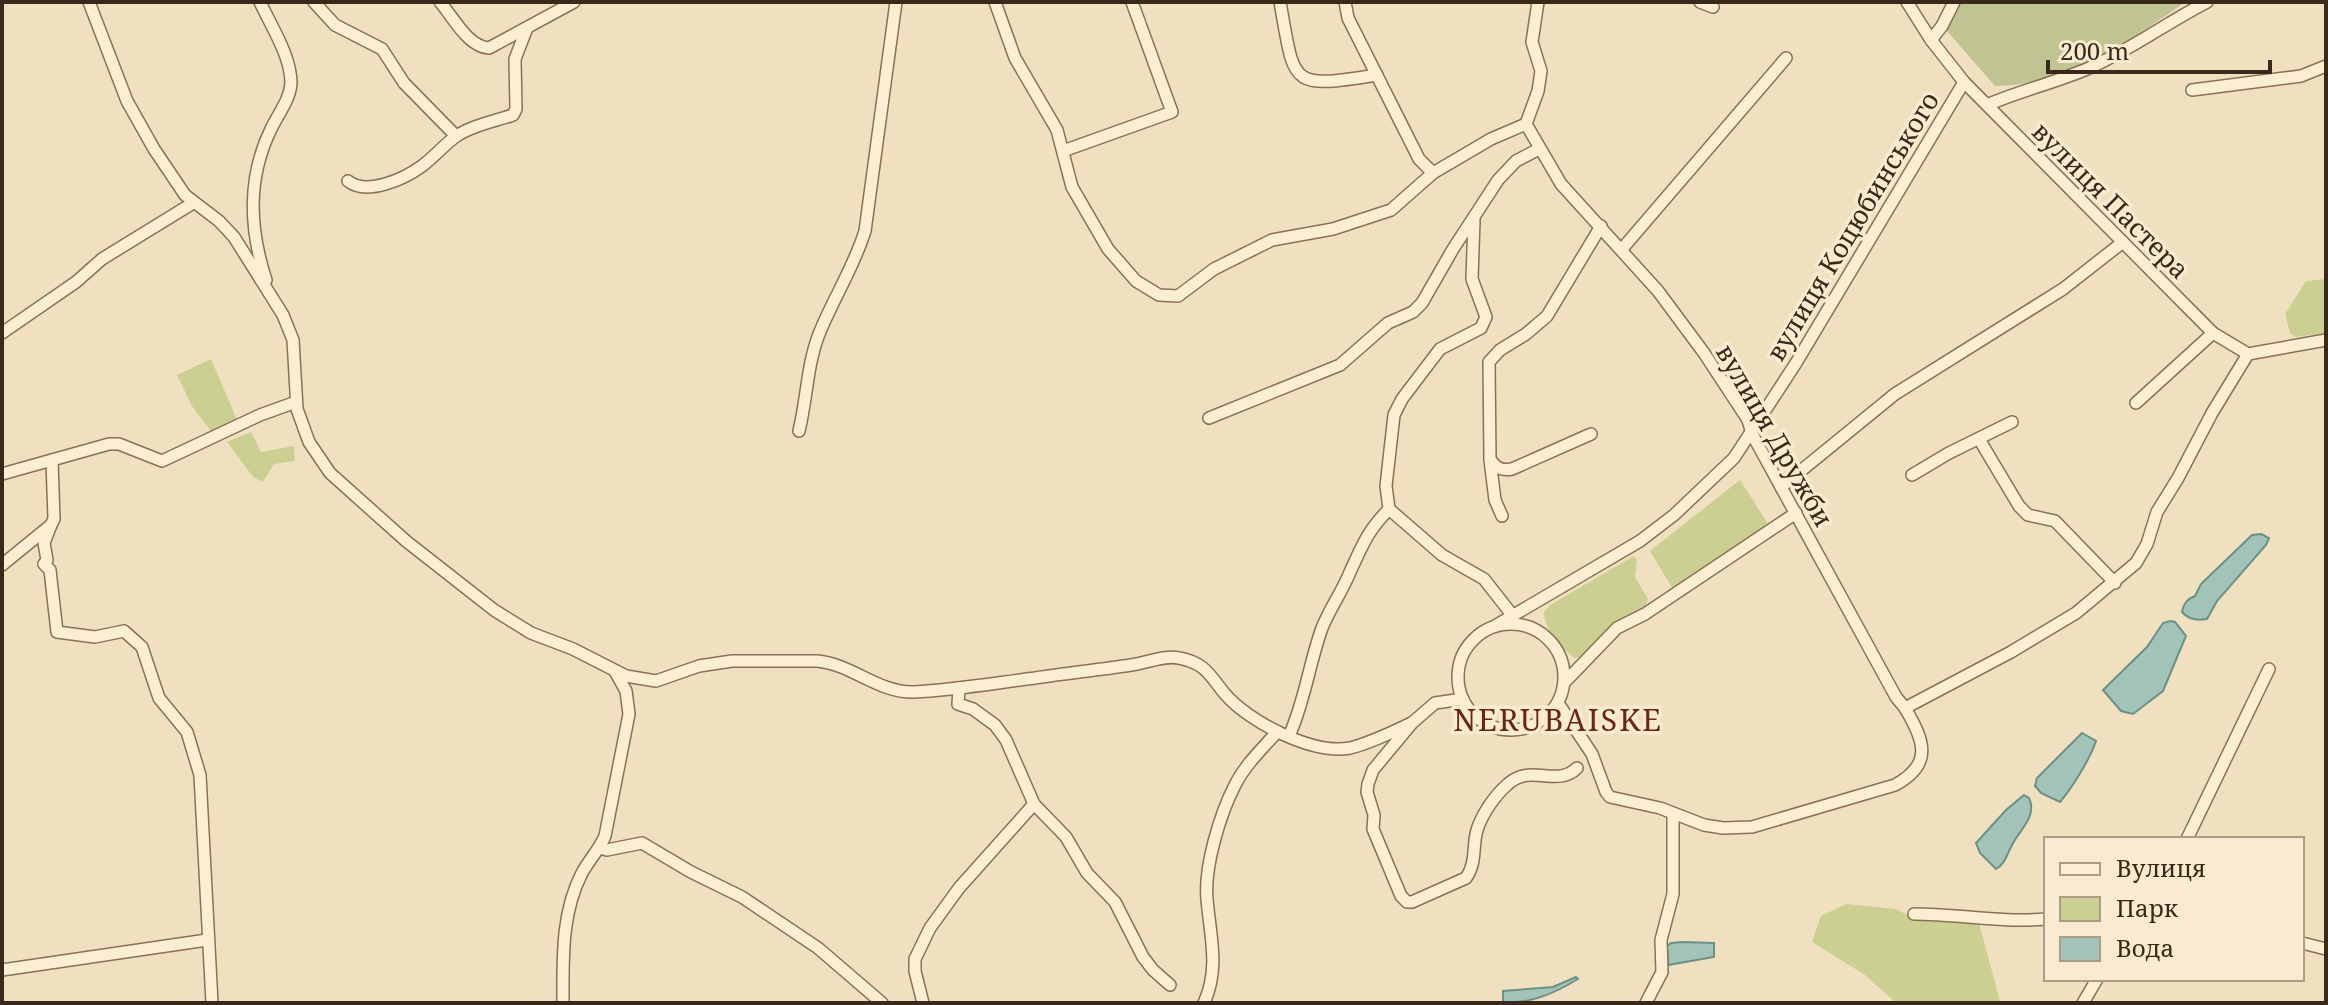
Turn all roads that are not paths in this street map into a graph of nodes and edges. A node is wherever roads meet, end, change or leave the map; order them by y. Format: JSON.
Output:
{"nodes":[{"id":1,"x":89,"y":2,"type":"edge"},
{"id":2,"x":260,"y":2,"type":"edge"},
{"id":3,"x":314,"y":2,"type":"edge"},
{"id":4,"x":440,"y":2,"type":"edge"},
{"id":5,"x":574,"y":2,"type":"edge"},
{"id":6,"x":896,"y":2,"type":"edge"},
{"id":7,"x":995,"y":2,"type":"edge"},
{"id":8,"x":1132,"y":2,"type":"edge"},
{"id":9,"x":1280,"y":2,"type":"edge"},
{"id":10,"x":1345,"y":2,"type":"edge"},
{"id":11,"x":1538,"y":2,"type":"edge"},
{"id":12,"x":1700,"y":2,"type":"edge"},
{"id":13,"x":1907,"y":2,"type":"edge"},
{"id":14,"x":1954,"y":2,"type":"edge"},
{"id":15,"x":2207,"y":2,"type":"edge"},
{"id":16,"x":1713,"y":7,"type":"dead end"},
{"id":17,"x":527,"y":28,"type":"junction"},
{"id":18,"x":1931,"y":40,"type":"junction"},
{"id":19,"x":1786,"y":58,"type":"dead end"},
{"id":20,"x":2326,"y":66,"type":"edge"},
{"id":21,"x":1377,"y":75,"type":"junction"},
{"id":22,"x":1964,"y":82,"type":"junction"},
{"id":23,"x":2192,"y":90,"type":"dead end"},
{"id":24,"x":1987,"y":105,"type":"junction"},
{"id":25,"x":1526,"y":124,"type":"junction"},
{"id":26,"x":456,"y":136,"type":"junction"},
{"id":27,"x":1539,"y":149,"type":"junction"},
{"id":28,"x":1063,"y":151,"type":"junction"},
{"id":29,"x":1433,"y":173,"type":"junction"},
{"id":30,"x":348,"y":181,"type":"dead end"},
{"id":31,"x":193,"y":203,"type":"junction"},
{"id":32,"x":1474,"y":220,"type":"junction"},
{"id":33,"x":1601,"y":226,"type":"junction"},
{"id":34,"x":2123,"y":242,"type":"junction"},
{"id":35,"x":1622,"y":249,"type":"junction"},
{"id":36,"x":267,"y":288,"type":"junction"},
{"id":37,"x":2,"y":333,"type":"edge"},
{"id":38,"x":2213,"y":333,"type":"junction"},
{"id":39,"x":2326,"y":340,"type":"edge"},
{"id":40,"x":2248,"y":354,"type":"junction"},
{"id":41,"x":296,"y":402,"type":"junction"},
{"id":42,"x":2136,"y":403,"type":"dead end"},
{"id":43,"x":1209,"y":418,"type":"dead end"},
{"id":44,"x":2012,"y":422,"type":"dead end"},
{"id":45,"x":799,"y":431,"type":"dead end"},
{"id":46,"x":1591,"y":434,"type":"dead end"},
{"id":47,"x":1752,"y":434,"type":"junction"},
{"id":48,"x":1979,"y":439,"type":"junction"},
{"id":49,"x":1490,"y":459,"type":"junction"},
{"id":50,"x":52,"y":460,"type":"junction"},
{"id":51,"x":2,"y":474,"type":"edge"},
{"id":52,"x":1912,"y":475,"type":"dead end"},
{"id":53,"x":1781,"y":487,"type":"junction"},
{"id":54,"x":1389,"y":509,"type":"junction"},
{"id":55,"x":1796,"y":513,"type":"junction"},
{"id":56,"x":1502,"y":516,"type":"dead end"},
{"id":57,"x":51,"y":525,"type":"junction"},
{"id":58,"x":2,"y":565,"type":"edge"},
{"id":59,"x":2115,"y":583,"type":"junction"},
{"id":60,"x":1513,"y":616,"type":"junction"},
{"id":61,"x":1495,"y":626,"type":"junction"},
{"id":62,"x":613,"y":669,"type":"junction"},
{"id":63,"x":2269,"y":669,"type":"dead end"},
{"id":64,"x":632,"y":678,"type":"junction"},
{"id":65,"x":1564,"y":683,"type":"junction"},
{"id":66,"x":959,"y":688,"type":"junction"},
{"id":67,"x":626,"y":691,"type":"junction"},
{"id":68,"x":1463,"y":699,"type":"junction"},
{"id":69,"x":1558,"y":703,"type":"junction"},
{"id":70,"x":1905,"y":708,"type":"junction"},
{"id":71,"x":1412,"y":723,"type":"junction"},
{"id":72,"x":1283,"y":734,"type":"junction"},
{"id":73,"x":1585,"y":749,"type":"junction"},
{"id":74,"x":1594,"y":764,"type":"junction"},
{"id":75,"x":1577,"y":768,"type":"junction"},
{"id":76,"x":1034,"y":804,"type":"junction"},
{"id":77,"x":1673,"y":814,"type":"junction"},
{"id":78,"x":2188,"y":837,"type":"edge"},
{"id":79,"x":600,"y":848,"type":"junction"},
{"id":80,"x":1914,"y":914,"type":"dead end"},
{"id":81,"x":2044,"y":919,"type":"edge"},
{"id":82,"x":207,"y":940,"type":"junction"},
{"id":83,"x":2304,"y":944,"type":"edge"},
{"id":84,"x":2326,"y":949,"type":"edge"},
{"id":85,"x":2,"y":970,"type":"edge"},
{"id":86,"x":2096,"y":981,"type":"edge"},
{"id":87,"x":1170,"y":985,"type":"dead end"},
{"id":88,"x":212,"y":1003,"type":"edge"},
{"id":89,"x":563,"y":1003,"type":"edge"},
{"id":90,"x":882,"y":1003,"type":"edge"},
{"id":91,"x":923,"y":1003,"type":"edge"},
{"id":92,"x":1204,"y":1003,"type":"edge"},
{"id":93,"x":1646,"y":1003,"type":"edge"},
{"id":94,"x":2083,"y":1003,"type":"edge"}],
"edges":[{"from":1,"to":31,"type":"street"},
{"from":2,"to":36,"type":"street"},
{"from":3,"to":26,"type":"street"},
{"from":4,"to":17,"type":"street"},
{"from":5,"to":17,"type":"street"},
{"from":6,"to":45,"type":"street"},
{"from":7,"to":28,"type":"street"},
{"from":8,"to":28,"type":"street"},
{"from":9,"to":21,"type":"street"},
{"from":10,"to":21,"type":"street"},
{"from":11,"to":25,"type":"street"},
{"from":12,"to":16,"type":"street"},
{"from":13,"to":18,"type":"street","name":"вулиця Пастера"},
{"from":14,"to":18,"type":"street"},
{"from":15,"to":24,"type":"street"},
{"from":17,"to":26,"type":"street"},
{"from":18,"to":22,"type":"street","name":"вулиця Пастера"},
{"from":19,"to":35,"type":"street"},
{"from":20,"to":23,"type":"street"},
{"from":21,"to":29,"type":"street"},
{"from":22,"to":24,"type":"street","name":"вулиця Пастера"},
{"from":22,"to":47,"type":"street","name":"вулиця Коцюбинського"},
{"from":24,"to":34,"type":"street","name":"вулиця Пастера"},
{"from":25,"to":27,"type":"street","name":"вулиця Дружби"},
{"from":25,"to":29,"type":"street"},
{"from":26,"to":30,"type":"street"},
{"from":27,"to":32,"type":"street"},
{"from":27,"to":33,"type":"street","name":"вулиця Дружби"},
{"from":28,"to":29,"type":"street"},
{"from":31,"to":36,"type":"street"},
{"from":31,"to":37,"type":"street"},
{"from":32,"to":43,"type":"street"},
{"from":32,"to":54,"type":"street"},
{"from":33,"to":35,"type":"street","name":"вулиця Дружби"},
{"from":33,"to":49,"type":"street"},
{"from":34,"to":38,"type":"street","name":"вулиця Пастера"},
{"from":34,"to":53,"type":"street"},
{"from":35,"to":47,"type":"street","name":"вулиця Дружби"},
{"from":36,"to":41,"type":"street"},
{"from":38,"to":40,"type":"street","name":"вулиця Пастера"},
{"from":38,"to":42,"type":"street"},
{"from":39,"to":40,"type":"street"},
{"from":40,"to":59,"type":"street"},
{"from":41,"to":50,"type":"street"},
{"from":41,"to":62,"type":"street"},
{"from":44,"to":48,"type":"street"},
{"from":46,"to":49,"type":"street"},
{"from":47,"to":53,"type":"street","name":"вулиця Дружби"},
{"from":47,"to":60,"type":"street","name":"вулиця Коцюбинського"},
{"from":48,"to":52,"type":"street"},
{"from":48,"to":59,"type":"street"},
{"from":49,"to":56,"type":"street"},
{"from":50,"to":51,"type":"street"},
{"from":50,"to":57,"type":"street"},
{"from":53,"to":55,"type":"street","name":"вулиця Дружби"},
{"from":54,"to":60,"type":"street"},
{"from":54,"to":72,"type":"street"},
{"from":55,"to":65,"type":"street"},
{"from":55,"to":70,"type":"street","name":"вулиця Дружби"},
{"from":57,"to":58,"type":"street"},
{"from":57,"to":82,"type":"street"},
{"from":59,"to":70,"type":"street"},
{"from":60,"to":61,"type":"street","name":"вулиця Коцюбинського"},
{"from":61,"to":65,"type":"street"},
{"from":61,"to":68,"type":"street"},
{"from":62,"to":64,"type":"street"},
{"from":62,"to":67,"type":"street"},
{"from":63,"to":78,"type":"street"},
{"from":64,"to":66,"type":"street"},
{"from":64,"to":67,"type":"street"},
{"from":65,"to":69,"type":"street"},
{"from":66,"to":72,"type":"street"},
{"from":66,"to":76,"type":"street"},
{"from":67,"to":79,"type":"street"},
{"from":68,"to":69,"type":"street"},
{"from":68,"to":71,"type":"street"},
{"from":69,"to":73,"type":"street"},
{"from":70,"to":77,"type":"street","name":"вулиця Дружби"},
{"from":71,"to":72,"type":"street"},
{"from":71,"to":75,"type":"street"},
{"from":72,"to":92,"type":"street"},
{"from":73,"to":74,"type":"street"},
{"from":73,"to":75,"type":"street"},
{"from":74,"to":75,"type":"street"},
{"from":74,"to":77,"type":"street","name":"вулиця Дружби"},
{"from":76,"to":87,"type":"street"},
{"from":76,"to":91,"type":"street"},
{"from":77,"to":93,"type":"street"},
{"from":79,"to":89,"type":"street"},
{"from":79,"to":90,"type":"street"},
{"from":80,"to":81,"type":"street"},
{"from":82,"to":85,"type":"street"},
{"from":82,"to":88,"type":"street"},
{"from":83,"to":84,"type":"street"},
{"from":86,"to":94,"type":"street"}]}
